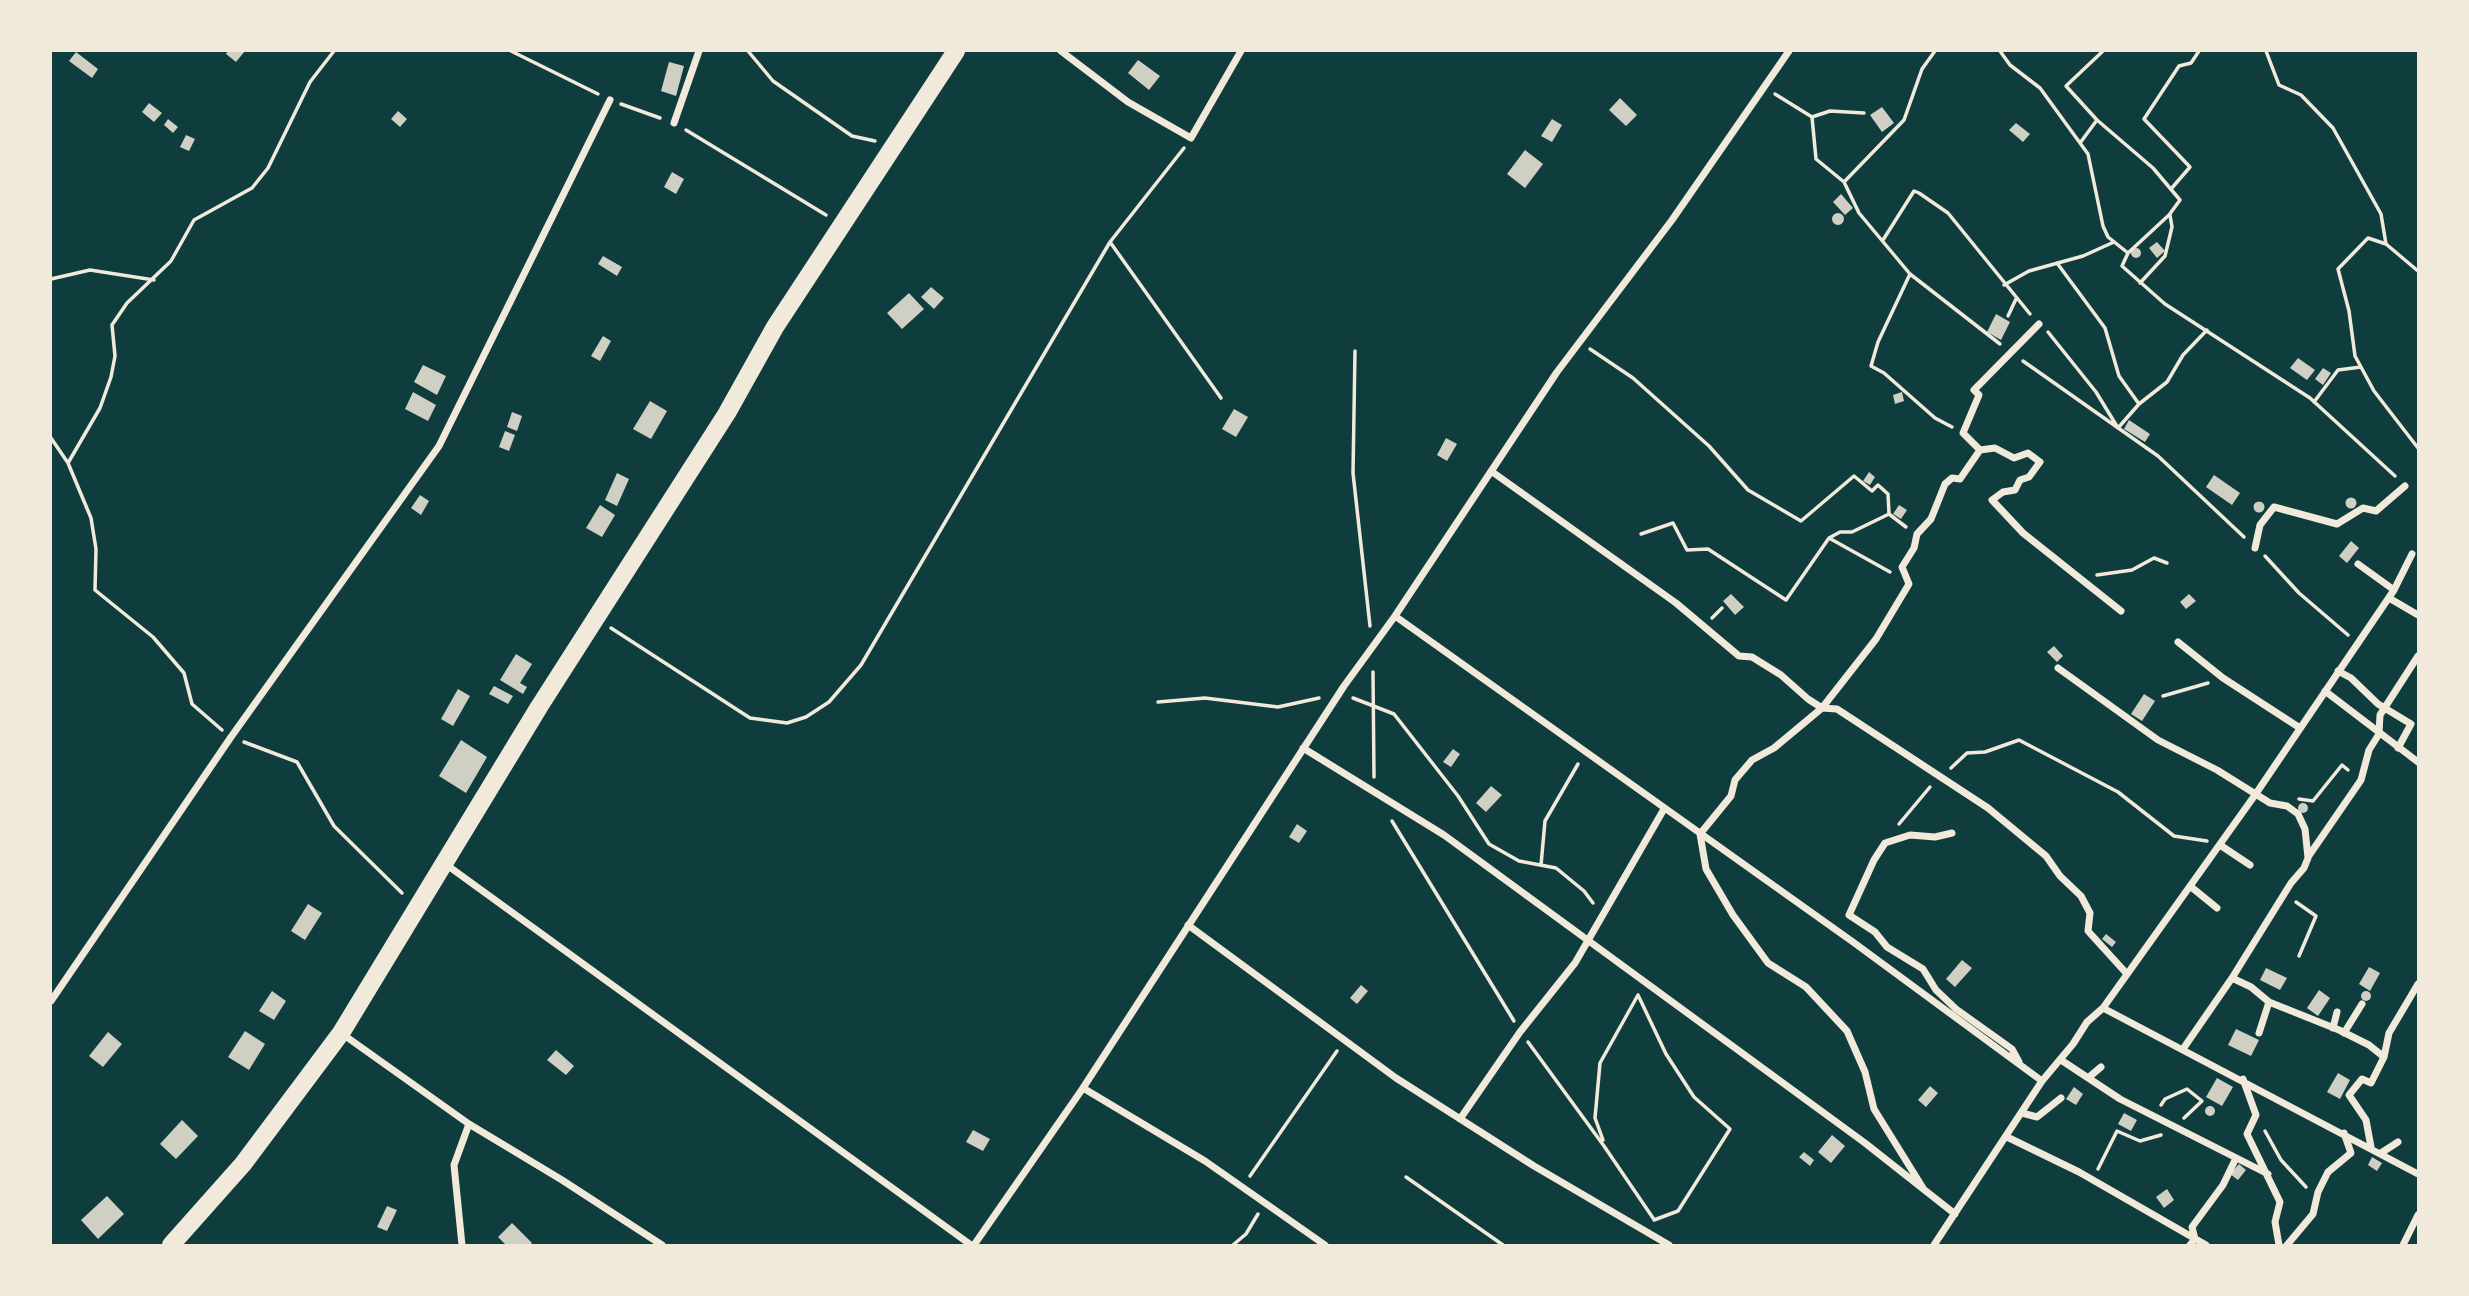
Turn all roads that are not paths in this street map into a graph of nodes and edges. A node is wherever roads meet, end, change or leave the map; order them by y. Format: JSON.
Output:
{"nodes":[{"id":1,"x":699,"y":51,"type":"edge"},
{"id":2,"x":956,"y":51,"type":"edge"},
{"id":3,"x":1061,"y":51,"type":"edge"},
{"id":4,"x":1241,"y":51,"type":"edge"},
{"id":5,"x":1788,"y":51,"type":"edge"},
{"id":6,"x":610,"y":100,"type":"dead end"},
{"id":7,"x":674,"y":123,"type":"dead end"},
{"id":8,"x":2039,"y":324,"type":"road end"},
{"id":9,"x":1980,"y":450,"type":"junction"},
{"id":10,"x":1491,"y":471,"type":"junction"},
{"id":11,"x":2406,"y":486,"type":"road end"},
{"id":12,"x":2255,"y":548,"type":"road end"},
{"id":13,"x":2413,"y":554,"type":"dead end"},
{"id":14,"x":2358,"y":564,"type":"dead end"},
{"id":15,"x":2394,"y":590,"type":"junction"},
{"id":16,"x":2389,"y":598,"type":"junction"},
{"id":17,"x":2121,"y":611,"type":"dead end"},
{"id":18,"x":2418,"y":615,"type":"edge"},
{"id":19,"x":1395,"y":616,"type":"junction"},
{"id":20,"x":2178,"y":642,"type":"dead end"},
{"id":21,"x":2418,"y":656,"type":"edge"},
{"id":22,"x":2057,"y":668,"type":"dead end"},
{"id":23,"x":2338,"y":671,"type":"junction"},
{"id":24,"x":2325,"y":691,"type":"junction"},
{"id":25,"x":2386,"y":706,"type":"junction"},
{"id":26,"x":1822,"y":708,"type":"junction"},
{"id":27,"x":2300,"y":728,"type":"junction"},
{"id":28,"x":2379,"y":734,"type":"junction"},
{"id":29,"x":1303,"y":748,"type":"junction"},
{"id":30,"x":2398,"y":748,"type":"junction"},
{"id":31,"x":2418,"y":762,"type":"edge"},
{"id":32,"x":2255,"y":795,"type":"junction"},
{"id":33,"x":1664,"y":809,"type":"junction"},
{"id":34,"x":1952,"y":833,"type":"dead end"},
{"id":35,"x":1700,"y":834,"type":"junction"},
{"id":36,"x":2220,"y":845,"type":"junction"},
{"id":37,"x":2308,"y":858,"type":"junction"},
{"id":38,"x":443,"y":863,"type":"junction"},
{"id":39,"x":2250,"y":865,"type":"dead end"},
{"id":40,"x":2190,"y":886,"type":"junction"},
{"id":41,"x":2217,"y":908,"type":"dead end"},
{"id":42,"x":1188,"y":926,"type":"junction"},
{"id":43,"x":1588,"y":938,"type":"junction"},
{"id":44,"x":2127,"y":974,"type":"junction"},
{"id":45,"x":2232,"y":978,"type":"junction"},
{"id":46,"x":2418,"y":985,"type":"edge"},
{"id":47,"x":51,"y":1001,"type":"edge"},
{"id":48,"x":2269,"y":1002,"type":"junction"},
{"id":49,"x":2362,"y":1004,"type":"dead end"},
{"id":50,"x":2103,"y":1008,"type":"junction"},
{"id":51,"x":2337,"y":1012,"type":"dead end"},
{"id":52,"x":2333,"y":1028,"type":"junction"},
{"id":53,"x":341,"y":1033,"type":"junction"},
{"id":54,"x":2259,"y":1033,"type":"dead end"},
{"id":55,"x":2344,"y":1033,"type":"junction"},
{"id":56,"x":2183,"y":1049,"type":"junction"},
{"id":57,"x":2384,"y":1057,"type":"junction"},
{"id":58,"x":2061,"y":1060,"type":"junction"},
{"id":59,"x":2021,"y":1066,"type":"junction"},
{"id":60,"x":2102,"y":1067,"type":"dead end"},
{"id":61,"x":2088,"y":1078,"type":"junction"},
{"id":62,"x":2243,"y":1079,"type":"junction"},
{"id":63,"x":2042,"y":1082,"type":"junction"},
{"id":64,"x":1083,"y":1088,"type":"junction"},
{"id":65,"x":2061,"y":1098,"type":"dead end"},
{"id":66,"x":2022,"y":1113,"type":"junction"},
{"id":67,"x":1460,"y":1119,"type":"junction"},
{"id":68,"x":469,"y":1124,"type":"junction"},
{"id":69,"x":2344,"y":1133,"type":"junction"},
{"id":70,"x":2007,"y":1137,"type":"junction"},
{"id":71,"x":2398,"y":1142,"type":"dead end"},
{"id":72,"x":2371,"y":1147,"type":"junction"},
{"id":73,"x":2381,"y":1153,"type":"junction"},
{"id":74,"x":2236,"y":1158,"type":"junction"},
{"id":75,"x":2268,"y":1174,"type":"junction"},
{"id":76,"x":2418,"y":1174,"type":"edge"},
{"id":77,"x":1923,"y":1188,"type":"junction"},
{"id":78,"x":1955,"y":1214,"type":"junction"},
{"id":79,"x":2418,"y":1214,"type":"edge"},
{"id":80,"x":2193,"y":1242,"type":"edge"},
{"id":81,"x":1666,"y":1244,"type":"edge"},
{"id":82,"x":171,"y":1245,"type":"edge"},
{"id":83,"x":462,"y":1245,"type":"edge"},
{"id":84,"x":662,"y":1245,"type":"edge"},
{"id":85,"x":973,"y":1245,"type":"edge"},
{"id":86,"x":1325,"y":1245,"type":"edge"},
{"id":87,"x":1934,"y":1245,"type":"edge"},
{"id":88,"x":2206,"y":1245,"type":"edge"},
{"id":89,"x":2279,"y":1245,"type":"edge"},
{"id":90,"x":2287,"y":1245,"type":"edge"},
{"id":91,"x":2403,"y":1245,"type":"edge"}],
"edges":[{"from":1,"to":7,"type":"street"},
{"from":2,"to":38,"type":"highway"},
{"from":3,"to":4,"type":"street"},
{"from":5,"to":10,"type":"street"},
{"from":6,"to":47,"type":"street"},
{"from":8,"to":9,"type":"street"},
{"from":9,"to":17,"type":"street"},
{"from":9,"to":26,"type":"street"},
{"from":10,"to":19,"type":"street"},
{"from":10,"to":26,"type":"street"},
{"from":11,"to":12,"type":"street"},
{"from":13,"to":15,"type":"street"},
{"from":14,"to":15,"type":"street"},
{"from":15,"to":16,"type":"street"},
{"from":16,"to":18,"type":"street"},
{"from":16,"to":23,"type":"street"},
{"from":19,"to":29,"type":"street"},
{"from":19,"to":33,"type":"street"},
{"from":20,"to":27,"type":"street"},
{"from":21,"to":25,"type":"street"},
{"from":22,"to":32,"type":"street"},
{"from":23,"to":24,"type":"street"},
{"from":23,"to":25,"type":"street"},
{"from":24,"to":27,"type":"street"},
{"from":24,"to":28,"type":"street"},
{"from":25,"to":28,"type":"street"},
{"from":25,"to":30,"type":"street"},
{"from":26,"to":35,"type":"street"},
{"from":26,"to":44,"type":"street"},
{"from":27,"to":32,"type":"street"},
{"from":28,"to":30,"type":"street"},
{"from":28,"to":37,"type":"street"},
{"from":29,"to":42,"type":"street"},
{"from":29,"to":43,"type":"street"},
{"from":30,"to":31,"type":"street"},
{"from":32,"to":36,"type":"street"},
{"from":32,"to":37,"type":"street"},
{"from":33,"to":35,"type":"street"},
{"from":33,"to":43,"type":"street"},
{"from":34,"to":59,"type":"street"},
{"from":35,"to":59,"type":"street"},
{"from":35,"to":77,"type":"street"},
{"from":36,"to":39,"type":"street"},
{"from":36,"to":40,"type":"street"},
{"from":37,"to":45,"type":"street"},
{"from":38,"to":53,"type":"highway"},
{"from":38,"to":85,"type":"street"},
{"from":40,"to":41,"type":"street"},
{"from":40,"to":44,"type":"street"},
{"from":42,"to":64,"type":"street"},
{"from":42,"to":67,"type":"street"},
{"from":43,"to":67,"type":"street"},
{"from":43,"to":77,"type":"street"},
{"from":44,"to":50,"type":"street"},
{"from":45,"to":48,"type":"street"},
{"from":45,"to":56,"type":"street"},
{"from":46,"to":57,"type":"street"},
{"from":48,"to":52,"type":"street"},
{"from":48,"to":54,"type":"street"},
{"from":49,"to":55,"type":"street"},
{"from":50,"to":56,"type":"street"},
{"from":50,"to":58,"type":"street"},
{"from":51,"to":52,"type":"street"},
{"from":52,"to":55,"type":"street"},
{"from":53,"to":68,"type":"street"},
{"from":53,"to":82,"type":"highway"},
{"from":55,"to":57,"type":"street"},
{"from":56,"to":62,"type":"street"},
{"from":57,"to":72,"type":"street"},
{"from":58,"to":61,"type":"street"},
{"from":58,"to":63,"type":"street"},
{"from":59,"to":63,"type":"street"},
{"from":60,"to":61,"type":"street"},
{"from":61,"to":74,"type":"street"},
{"from":62,"to":69,"type":"street"},
{"from":62,"to":75,"type":"street"},
{"from":63,"to":66,"type":"street"},
{"from":64,"to":85,"type":"street"},
{"from":64,"to":86,"type":"street"},
{"from":65,"to":66,"type":"street"},
{"from":66,"to":70,"type":"street"},
{"from":67,"to":81,"type":"street"},
{"from":68,"to":83,"type":"street"},
{"from":68,"to":84,"type":"street"},
{"from":69,"to":72,"type":"street"},
{"from":69,"to":90,"type":"street"},
{"from":70,"to":78,"type":"street"},
{"from":70,"to":80,"type":"street"},
{"from":71,"to":73,"type":"street"},
{"from":72,"to":73,"type":"street"},
{"from":73,"to":76,"type":"street"},
{"from":74,"to":75,"type":"street"},
{"from":74,"to":80,"type":"street"},
{"from":75,"to":89,"type":"street"},
{"from":77,"to":78,"type":"street"},
{"from":78,"to":87,"type":"street"},
{"from":79,"to":91,"type":"street"},
{"from":80,"to":88,"type":"street"}]}
